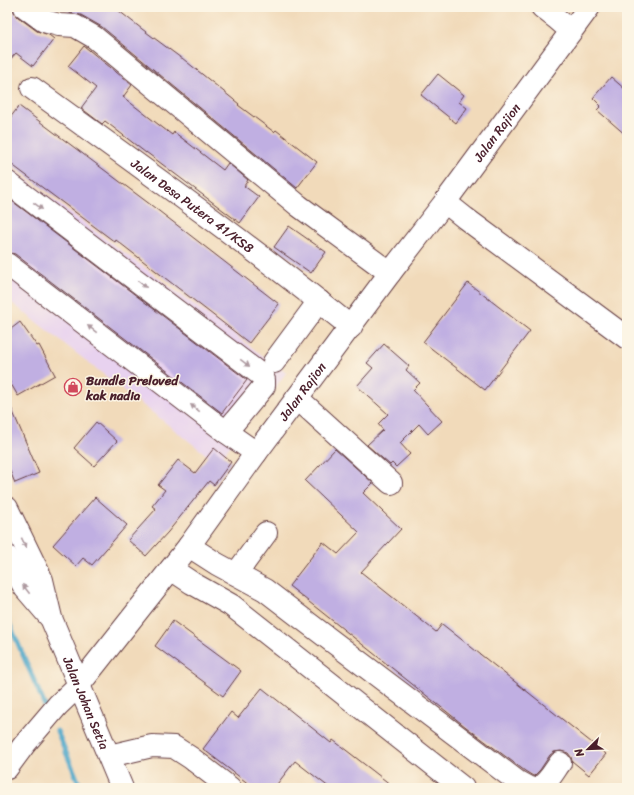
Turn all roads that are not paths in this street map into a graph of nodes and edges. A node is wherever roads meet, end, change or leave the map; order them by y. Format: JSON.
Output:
{"nodes":[{"id":1,"x":25,"y":7,"type":"edge"},
{"id":2,"x":542,"y":7,"type":"edge"},
{"id":3,"x":589,"y":7,"type":"edge"},
{"id":4,"x":571,"y":31,"type":"junction"},
{"id":5,"x":32,"y":88,"type":"dead end"},
{"id":6,"x":7,"y":182,"type":"edge"},
{"id":7,"x":455,"y":210,"type":"junction"},
{"id":8,"x":7,"y":264,"type":"edge"},
{"id":9,"x":390,"y":273,"type":"junction"},
{"id":10,"x":319,"y":301,"type":"junction"},
{"id":11,"x":350,"y":327,"type":"junction"},
{"id":12,"x":627,"y":338,"type":"edge"},
{"id":13,"x":274,"y":362,"type":"dead end"},
{"id":14,"x":297,"y":398,"type":"junction"},
{"id":15,"x":226,"y":432,"type":"junction"},
{"id":16,"x":256,"y":453,"type":"junction"},
{"id":17,"x":391,"y":483,"type":"dead end"},
{"id":18,"x":7,"y":508,"type":"edge"},
{"id":19,"x":266,"y":533,"type":"dead end"},
{"id":20,"x":189,"y":546,"type":"junction"},
{"id":21,"x":7,"y":557,"type":"edge"},
{"id":22,"x":236,"y":574,"type":"junction"},
{"id":23,"x":182,"y":576,"type":"junction"},
{"id":24,"x":51,"y":618,"type":"junction"},
{"id":25,"x":79,"y":685,"type":"junction"},
{"id":26,"x":109,"y":756,"type":"junction"},
{"id":27,"x":560,"y":763,"type":"dead end"},
{"id":28,"x":7,"y":768,"type":"edge"},
{"id":29,"x":122,"y":788,"type":"edge"},
{"id":30,"x":230,"y":788,"type":"edge"},
{"id":31,"x":463,"y":788,"type":"edge"},
{"id":32,"x":529,"y":788,"type":"edge"},
{"id":33,"x":537,"y":788,"type":"edge"}],
"edges":[{"from":1,"to":9,"type":"street"},
{"from":2,"to":4,"type":"street"},
{"from":3,"to":4,"type":"street","name":"Jalan Rajion"},
{"from":4,"to":7,"type":"street","name":"Jalan Rajion"},
{"from":5,"to":10,"type":"street","name":"Jalan Desa Putera 41/KS8"},
{"from":6,"to":15,"type":"street","one_way":true},
{"from":7,"to":9,"type":"street","name":"Jalan Rajion"},
{"from":7,"to":12,"type":"street"},
{"from":15,"to":8,"type":"street","one_way":true},
{"from":9,"to":11,"type":"street","name":"Jalan Rajion"},
{"from":10,"to":11,"type":"street","name":"Jalan Desa Putera 41/KS8"},
{"from":10,"to":13,"type":"street"},
{"from":11,"to":14,"type":"street","name":"Jalan Rajion"},
{"from":14,"to":16,"type":"street","name":"Jalan Rajion"},
{"from":14,"to":17,"type":"street"},
{"from":15,"to":16,"type":"street"},
{"from":16,"to":20,"type":"street","name":"Jalan Rajion"},
{"from":18,"to":24,"type":"street","name":"Jalan Johan Setia","one_way":true},
{"from":19,"to":22,"type":"street"},
{"from":20,"to":22,"type":"street"},
{"from":20,"to":23,"type":"street","name":"Jalan Rajion"},
{"from":24,"to":21,"type":"street","name":"Jalan Johan Setia","one_way":true},
{"from":22,"to":32,"type":"street"},
{"from":23,"to":25,"type":"street","name":"Jalan Rajion"},
{"from":23,"to":31,"type":"street"},
{"from":24,"to":25,"type":"street","name":"Jalan Johan Setia"},
{"from":25,"to":26,"type":"street","name":"Jalan Johan Setia"},
{"from":25,"to":28,"type":"street","name":"Jalan Rajion"},
{"from":26,"to":29,"type":"street","name":"Jalan Johan Setia"},
{"from":26,"to":30,"type":"street"},
{"from":27,"to":33,"type":"street"}]}
